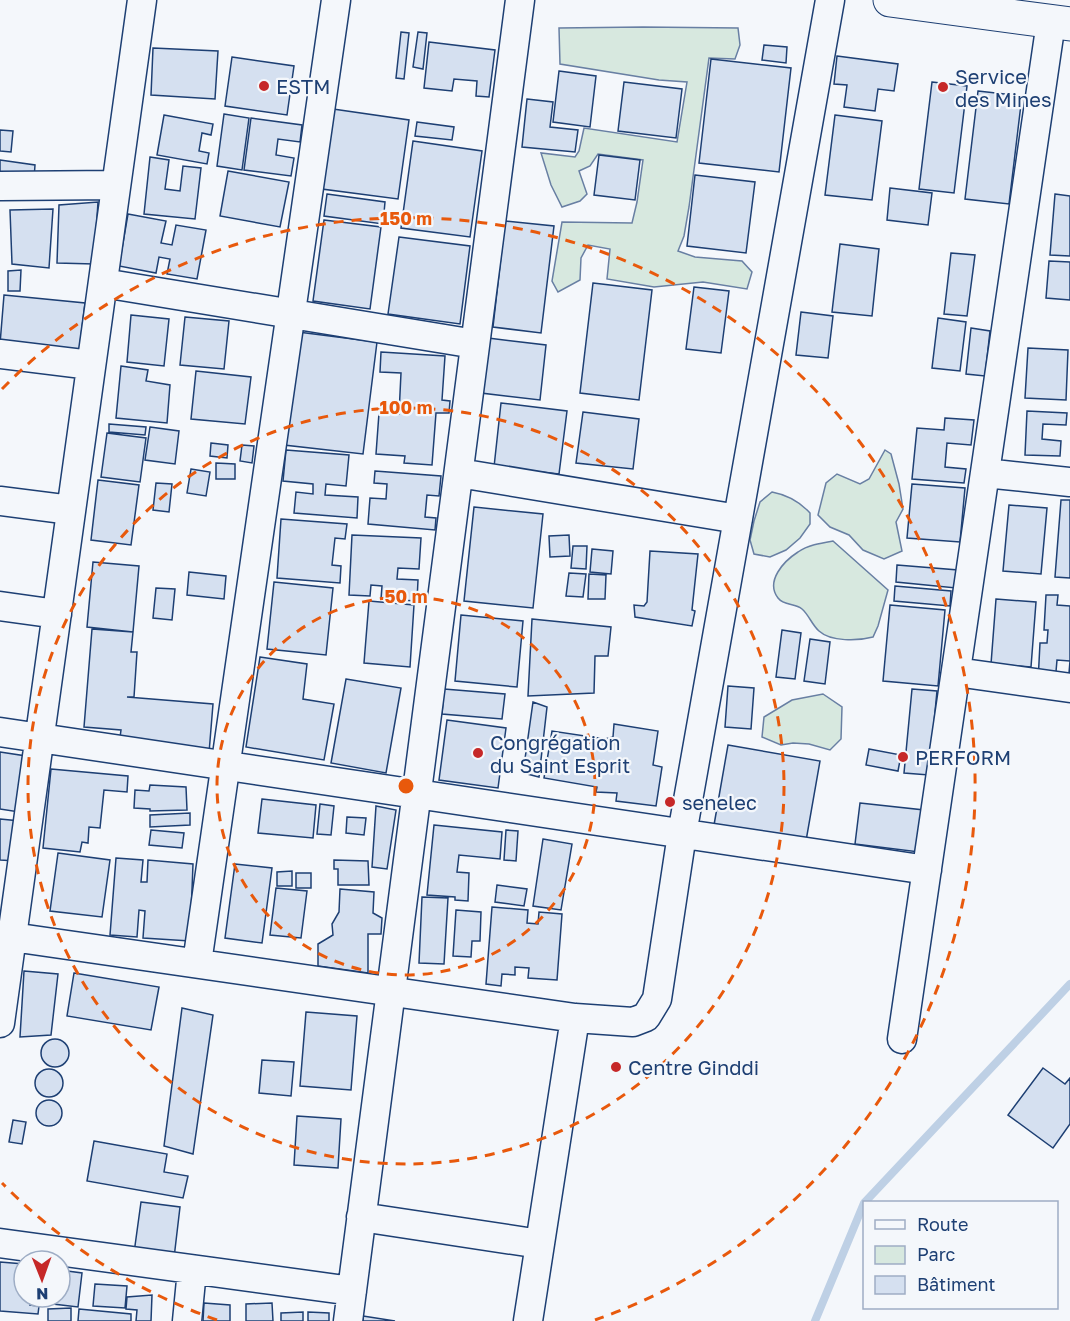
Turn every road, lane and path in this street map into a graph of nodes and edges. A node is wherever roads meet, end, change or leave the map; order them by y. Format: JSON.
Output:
{"nodes":[{"id":1,"x":142,"y":0,"type":"edge"},
{"id":2,"x":336,"y":0,"type":"edge"},
{"id":3,"x":520,"y":0,"type":"edge"},
{"id":4,"x":830,"y":0,"type":"edge"},
{"id":5,"x":890,"y":0,"type":"edge"},
{"id":6,"x":1061,"y":23,"type":"edge"},
{"id":7,"x":116,"y":185,"type":"junction"},
{"id":8,"x":0,"y":186,"type":"edge"},
{"id":9,"x":103,"y":283,"type":"junction"},
{"id":10,"x":291,"y":314,"type":"junction"},
{"id":11,"x":475,"y":344,"type":"junction"},
{"id":12,"x":0,"y":354,"type":"edge"},
{"id":13,"x":91,"y":366,"type":"junction"},
{"id":14,"x":459,"y":473,"type":"junction"},
{"id":15,"x":985,"y":473,"type":"junction"},
{"id":16,"x":1070,"y":482,"type":"edge"},
{"id":17,"x":0,"y":501,"type":"edge"},
{"id":18,"x":71,"y":510,"type":"junction"},
{"id":19,"x":738,"y":519,"type":"junction"},
{"id":20,"x":0,"y":606,"type":"edge"},
{"id":21,"x":57,"y":614,"type":"junction"},
{"id":22,"x":956,"y":672,"type":"junction"},
{"id":23,"x":1070,"y":688,"type":"edge"},
{"id":24,"x":0,"y":732,"type":"edge"},
{"id":25,"x":39,"y":738,"type":"junction"},
{"id":26,"x":226,"y":766,"type":"junction"},
{"id":27,"x":417,"y":794,"type":"junction"},
{"id":28,"x":682,"y":834,"type":"junction"},
{"id":29,"x":927,"y":870,"type":"junction"},
{"id":30,"x":10,"y":875,"type":"edge"},
{"id":31,"x":12,"y":937,"type":"junction"},
{"id":32,"x":197,"y":963,"type":"junction"},
{"id":33,"x":391,"y":991,"type":"junction"},
{"id":34,"x":0,"y":1018,"type":"edge"},
{"id":35,"x":575,"y":1018,"type":"junction"},
{"id":36,"x":0,"y":1023,"type":"edge"},
{"id":37,"x":902,"y":1039,"type":"dead end"},
{"id":38,"x":361,"y":1217,"type":"junction"},
{"id":39,"x":0,"y":1244,"type":"edge"},
{"id":40,"x":540,"y":1244,"type":"junction"},
{"id":41,"x":192,"y":1270,"type":"junction"},
{"id":42,"x":352,"y":1291,"type":"junction"},
{"id":43,"x":187,"y":1321,"type":"edge"},
{"id":44,"x":348,"y":1321,"type":"edge"},
{"id":45,"x":528,"y":1321,"type":"edge"}],
"edges":[{"from":1,"to":7,"type":"street"},
{"from":2,"to":10,"type":"street"},
{"from":3,"to":11,"type":"street"},
{"from":4,"to":19,"type":"street"},
{"from":5,"to":6,"type":"main road"},
{"from":6,"to":15,"type":"street"},
{"from":7,"to":8,"type":"street"},
{"from":7,"to":9,"type":"street"},
{"from":9,"to":10,"type":"street"},
{"from":9,"to":13,"type":"street"},
{"from":10,"to":11,"type":"street"},
{"from":10,"to":26,"type":"street"},
{"from":11,"to":14,"type":"street"},
{"from":12,"to":13,"type":"street"},
{"from":13,"to":18,"type":"street"},
{"from":14,"to":19,"type":"street"},
{"from":14,"to":27,"type":"street"},
{"from":15,"to":16,"type":"street"},
{"from":15,"to":22,"type":"street"},
{"from":17,"to":18,"type":"street"},
{"from":18,"to":21,"type":"street"},
{"from":19,"to":28,"type":"street"},
{"from":20,"to":21,"type":"street"},
{"from":21,"to":25,"type":"street"},
{"from":22,"to":23,"type":"street"},
{"from":22,"to":29,"type":"street"},
{"from":24,"to":25,"type":"street"},
{"from":25,"to":26,"type":"street"},
{"from":25,"to":30,"type":"street"},
{"from":26,"to":27,"type":"street"},
{"from":26,"to":32,"type":"street"},
{"from":27,"to":28,"type":"street"},
{"from":27,"to":33,"type":"street"},
{"from":28,"to":29,"type":"street"},
{"from":28,"to":35,"type":"street"},
{"from":29,"to":37,"type":"street"},
{"from":30,"to":31,"type":"street"},
{"from":31,"to":32,"type":"street"},
{"from":31,"to":34,"type":"street"},
{"from":32,"to":33,"type":"street"},
{"from":33,"to":35,"type":"street"},
{"from":33,"to":38,"type":"street"},
{"from":34,"to":36,"type":"street"},
{"from":35,"to":40,"type":"street"},
{"from":38,"to":40,"type":"street"},
{"from":38,"to":42,"type":"street"},
{"from":39,"to":41,"type":"street"},
{"from":40,"to":45,"type":"street"},
{"from":41,"to":42,"type":"street"},
{"from":41,"to":43,"type":"street"},
{"from":42,"to":44,"type":"street"}]}
